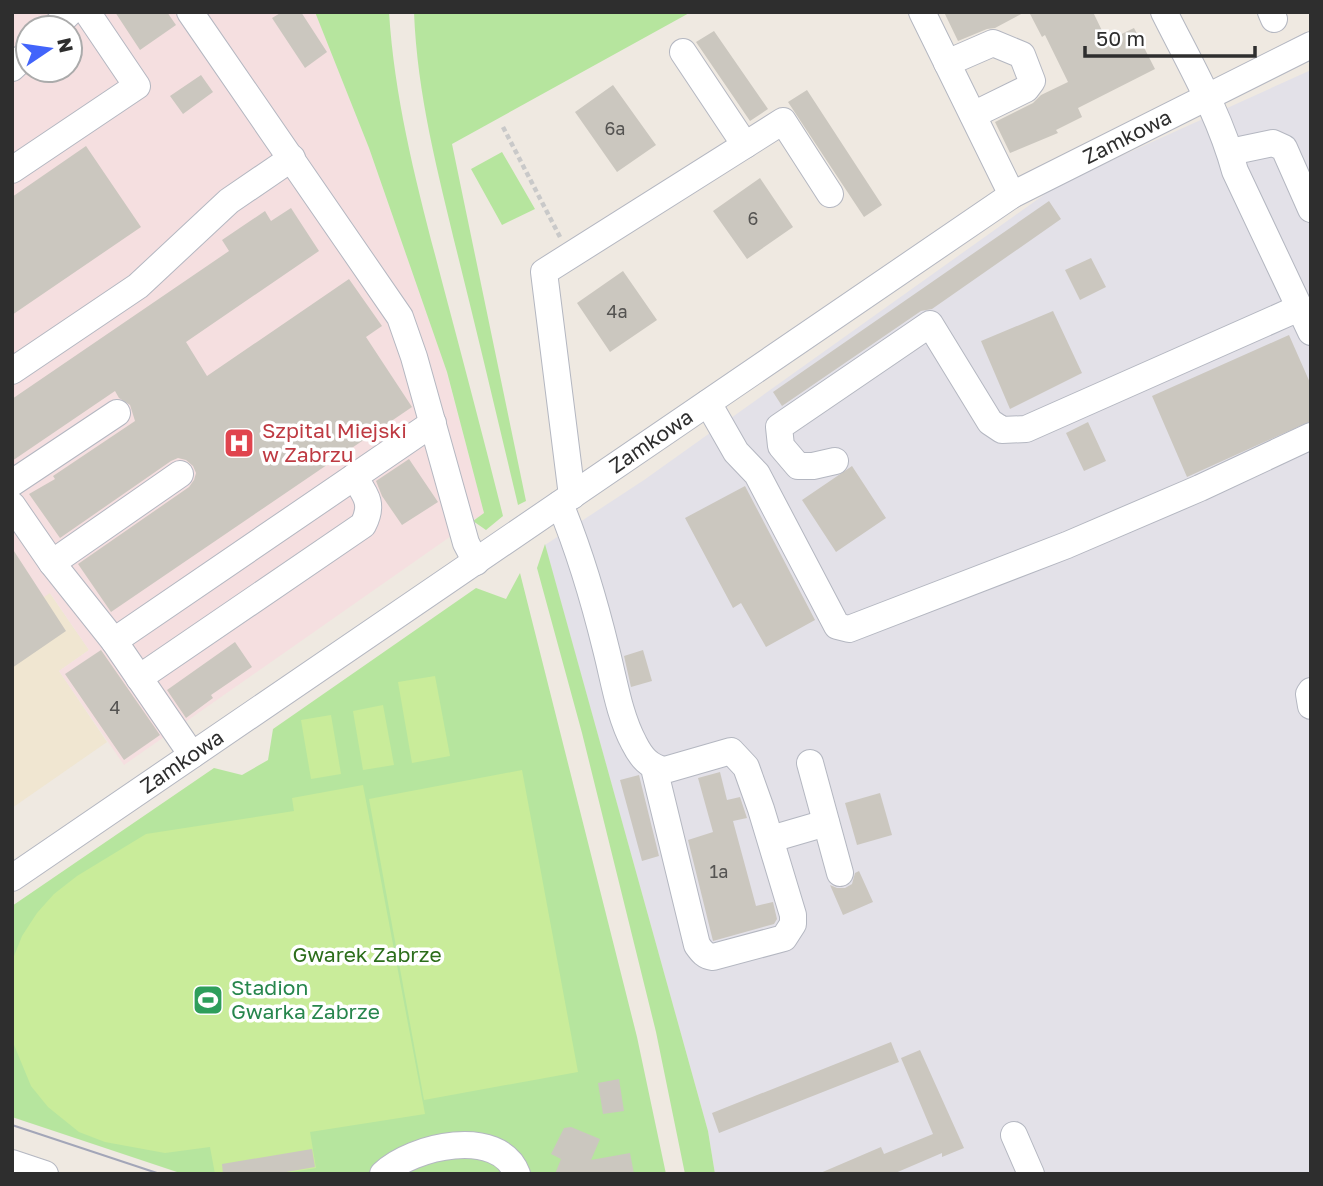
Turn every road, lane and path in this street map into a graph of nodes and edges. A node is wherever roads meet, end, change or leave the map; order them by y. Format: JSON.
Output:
{"nodes":[{"id":1,"x":87,"y":12,"type":"edge"},
{"id":2,"x":190,"y":12,"type":"edge"},
{"id":3,"x":922,"y":12,"type":"edge"},
{"id":4,"x":1164,"y":12,"type":"edge"},
{"id":5,"x":1311,"y":45,"type":"edge"},
{"id":6,"x":683,"y":51,"type":"dead end"},
{"id":7,"x":947,"y":63,"type":"junction"},
{"id":8,"x":1206,"y":96,"type":"junction"},
{"id":9,"x":973,"y":115,"type":"junction"},
{"id":10,"x":503,"y":127,"type":"dead end"},
{"id":11,"x":745,"y":145,"type":"junction"},
{"id":12,"x":1230,"y":152,"type":"junction"},
{"id":13,"x":292,"y":158,"type":"junction"},
{"id":14,"x":12,"y":170,"type":"edge"},
{"id":15,"x":830,"y":194,"type":"dead end"},
{"id":16,"x":1012,"y":195,"type":"junction"},
{"id":17,"x":1311,"y":209,"type":"edge"},
{"id":18,"x":570,"y":256,"type":"junction"},
{"id":19,"x":1306,"y":319,"type":"edge"},
{"id":20,"x":12,"y":371,"type":"edge"},
{"id":21,"x":708,"y":403,"type":"junction"},
{"id":22,"x":117,"y":413,"type":"dead end"},
{"id":23,"x":433,"y":423,"type":"junction"},
{"id":24,"x":1311,"y":436,"type":"edge"},
{"id":25,"x":835,"y":461,"type":"dead end"},
{"id":26,"x":180,"y":474,"type":"dead end"},
{"id":27,"x":354,"y":477,"type":"junction"},
{"id":28,"x":12,"y":483,"type":"edge"},
{"id":29,"x":566,"y":500,"type":"junction"},
{"id":30,"x":12,"y":505,"type":"edge"},
{"id":31,"x":476,"y":562,"type":"junction"},
{"id":32,"x":51,"y":563,"type":"junction"},
{"id":33,"x":114,"y":641,"type":"junction"},
{"id":34,"x":139,"y":678,"type":"junction"},
{"id":35,"x":1311,"y":691,"type":"edge"},
{"id":36,"x":1311,"y":706,"type":"edge"},
{"id":37,"x":192,"y":755,"type":"junction"},
{"id":38,"x":810,"y":763,"type":"dead end"},
{"id":39,"x":654,"y":768,"type":"junction"},
{"id":40,"x":826,"y":822,"type":"junction"},
{"id":41,"x":771,"y":839,"type":"junction"},
{"id":42,"x":841,"y":873,"type":"dead end"},
{"id":43,"x":12,"y":878,"type":"edge"},
{"id":44,"x":1014,"y":1135,"type":"dead end"},
{"id":45,"x":12,"y":1163,"type":"edge"},
{"id":46,"x":385,"y":1173,"type":"edge"},
{"id":47,"x":45,"y":1174,"type":"edge"},
{"id":48,"x":517,"y":1174,"type":"edge"},
{"id":49,"x":1031,"y":1174,"type":"edge"}],
"edges":[{"from":1,"to":14,"type":"street"},
{"from":2,"to":13,"type":"street"},
{"from":3,"to":7,"type":"street"},
{"from":4,"to":8,"type":"street"},
{"from":5,"to":8,"type":"street","name":"Zamkowa"},
{"from":6,"to":11,"type":"street"},
{"from":7,"to":9,"type":"street"},
{"from":7,"to":9,"type":"street"},
{"from":8,"to":12,"type":"street"},
{"from":8,"to":16,"type":"street","name":"Zamkowa"},
{"from":9,"to":16,"type":"street"},
{"from":10,"to":18,"type":"path"},
{"from":11,"to":15,"type":"street"},
{"from":11,"to":18,"type":"street"},
{"from":12,"to":17,"type":"street"},
{"from":12,"to":19,"type":"street"},
{"from":13,"to":20,"type":"street"},
{"from":13,"to":23,"type":"street"},
{"from":16,"to":21,"type":"street","name":"Zamkowa"},
{"from":18,"to":29,"type":"street"},
{"from":19,"to":25,"type":"street"},
{"from":21,"to":24,"type":"street"},
{"from":21,"to":29,"type":"street","name":"Zamkowa"},
{"from":22,"to":28,"type":"street"},
{"from":23,"to":27,"type":"street"},
{"from":23,"to":31,"type":"street"},
{"from":26,"to":32,"type":"street"},
{"from":27,"to":33,"type":"street"},
{"from":27,"to":34,"type":"street"},
{"from":29,"to":31,"type":"street","name":"Zamkowa"},
{"from":29,"to":39,"type":"street"},
{"from":30,"to":32,"type":"street"},
{"from":31,"to":37,"type":"street","name":"Zamkowa"},
{"from":32,"to":33,"type":"street"},
{"from":33,"to":34,"type":"street"},
{"from":34,"to":37,"type":"street"},
{"from":35,"to":36,"type":"street"},
{"from":37,"to":43,"type":"street","name":"Zamkowa"},
{"from":38,"to":40,"type":"street"},
{"from":39,"to":41,"type":"street"},
{"from":39,"to":41,"type":"street"},
{"from":40,"to":41,"type":"street"},
{"from":40,"to":42,"type":"street"},
{"from":44,"to":49,"type":"street"},
{"from":45,"to":47,"type":"street"},
{"from":46,"to":48,"type":"street"}]}
